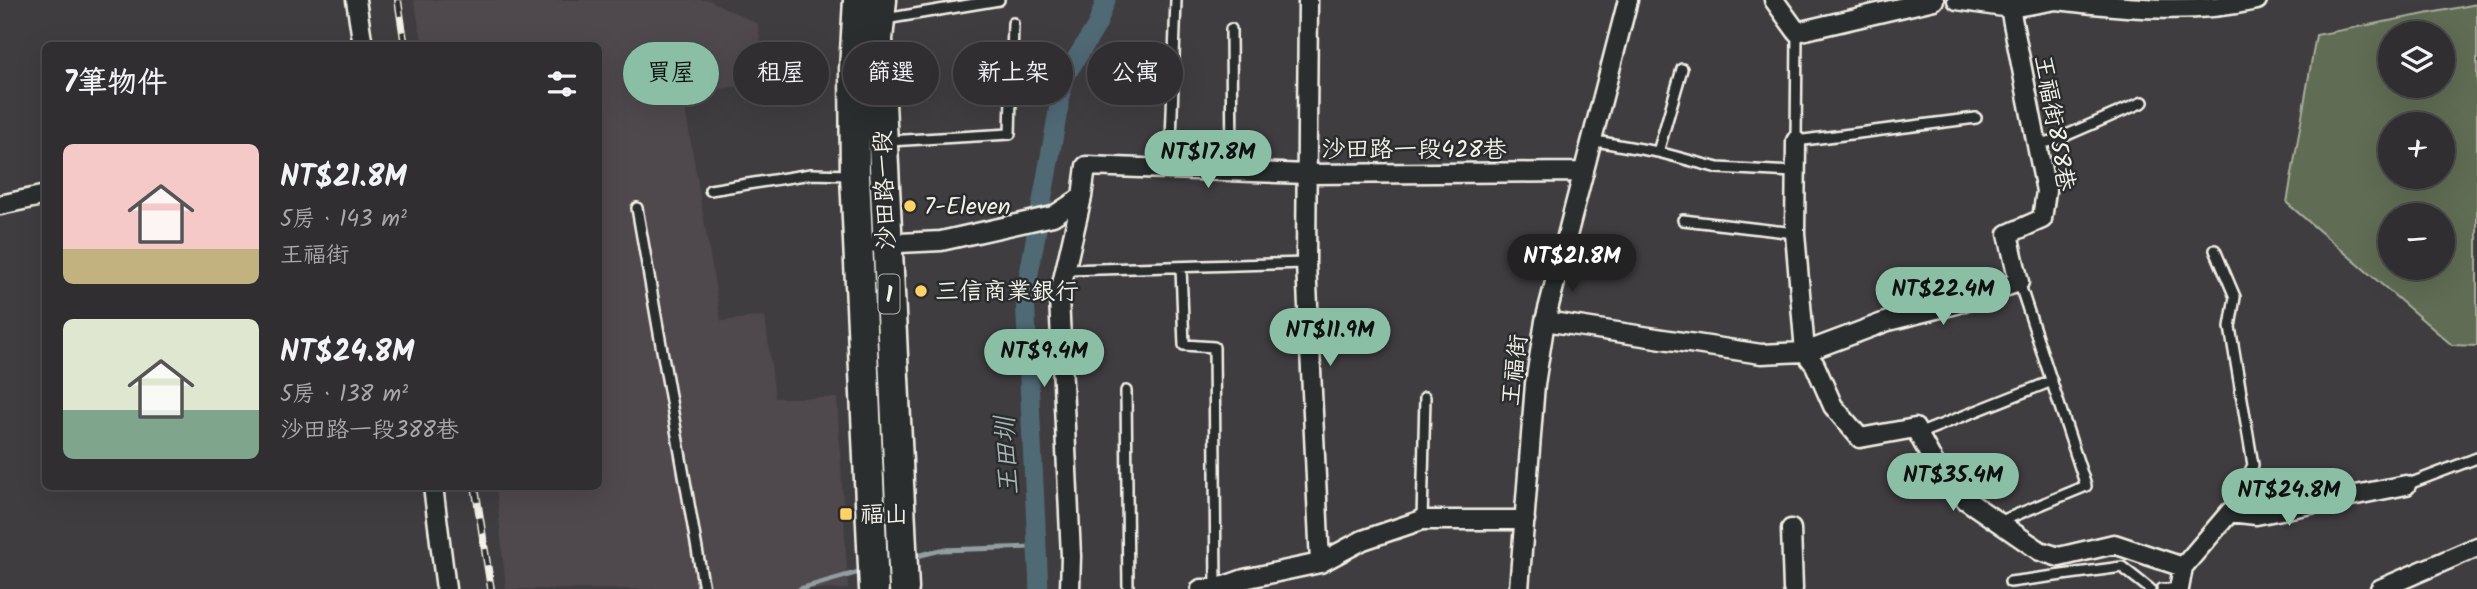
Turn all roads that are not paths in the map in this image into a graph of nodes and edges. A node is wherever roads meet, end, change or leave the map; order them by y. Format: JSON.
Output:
{"nodes":[{"id":1,"x":356,"y":0,"type":"edge"},
{"id":2,"x":858,"y":0,"type":"edge"},
{"id":3,"x":999,"y":0,"type":"edge"},
{"id":4,"x":1176,"y":0,"type":"edge"},
{"id":5,"x":1308,"y":0,"type":"edge"},
{"id":6,"x":1628,"y":0,"type":"edge"},
{"id":7,"x":1774,"y":0,"type":"edge"},
{"id":8,"x":1934,"y":0,"type":"edge"},
{"id":9,"x":1958,"y":0,"type":"edge"},
{"id":10,"x":2056,"y":0,"type":"edge"},
{"id":11,"x":2257,"y":0,"type":"edge"},
{"id":12,"x":2010,"y":8,"type":"junction"},
{"id":13,"x":881,"y":10,"type":"edge"},
{"id":14,"x":1013,"y":23,"type":"dead end"},
{"id":15,"x":1231,"y":29,"type":"dead end"},
{"id":16,"x":1797,"y":32,"type":"junction"},
{"id":17,"x":362,"y":42,"type":"edge"},
{"id":18,"x":1682,"y":69,"type":"dead end"},
{"id":19,"x":2143,"y":102,"type":"dead end"},
{"id":20,"x":1976,"y":118,"type":"dead end"},
{"id":21,"x":1590,"y":140,"type":"junction"},
{"id":22,"x":882,"y":141,"type":"junction"},
{"id":23,"x":1796,"y":141,"type":"junction"},
{"id":24,"x":2035,"y":144,"type":"junction"},
{"id":25,"x":1658,"y":152,"type":"junction"},
{"id":26,"x":1170,"y":169,"type":"junction"},
{"id":27,"x":1232,"y":171,"type":"junction"},
{"id":28,"x":1584,"y":172,"type":"junction"},
{"id":29,"x":1795,"y":172,"type":"junction"},
{"id":30,"x":1307,"y":174,"type":"junction"},
{"id":31,"x":855,"y":175,"type":"junction"},
{"id":32,"x":710,"y":190,"type":"dead end"},
{"id":33,"x":42,"y":196,"type":"edge"},
{"id":34,"x":1082,"y":197,"type":"junction"},
{"id":35,"x":0,"y":205,"type":"edge"},
{"id":36,"x":636,"y":208,"type":"dead end"},
{"id":37,"x":1683,"y":220,"type":"dead end"},
{"id":38,"x":1795,"y":233,"type":"junction"},
{"id":39,"x":874,"y":244,"type":"junction"},
{"id":40,"x":2215,"y":250,"type":"dead end"},
{"id":41,"x":1306,"y":263,"type":"junction"},
{"id":42,"x":1181,"y":268,"type":"junction"},
{"id":43,"x":1066,"y":270,"type":"junction"},
{"id":44,"x":2019,"y":282,"type":"junction"},
{"id":45,"x":1545,"y":321,"type":"junction"},
{"id":46,"x":1805,"y":352,"type":"junction"},
{"id":47,"x":2052,"y":381,"type":"junction"},
{"id":48,"x":1126,"y":391,"type":"dead end"},
{"id":49,"x":1425,"y":397,"type":"dead end"},
{"id":50,"x":1918,"y":434,"type":"junction"},
{"id":51,"x":2477,"y":458,"type":"edge"},
{"id":52,"x":2406,"y":485,"type":"joint"},
{"id":53,"x":434,"y":490,"type":"edge"},
{"id":54,"x":2230,"y":512,"type":"junction"},
{"id":55,"x":1422,"y":520,"type":"junction"},
{"id":56,"x":1525,"y":520,"type":"junction"},
{"id":57,"x":1998,"y":523,"type":"junction"},
{"id":58,"x":1791,"y":529,"type":"dead end"},
{"id":59,"x":2477,"y":547,"type":"edge"},
{"id":60,"x":1320,"y":563,"type":"junction"},
{"id":61,"x":2183,"y":567,"type":"junction"},
{"id":62,"x":2010,"y":582,"type":"dead end"},
{"id":63,"x":446,"y":589,"type":"edge"},
{"id":64,"x":704,"y":589,"type":"edge"},
{"id":65,"x":874,"y":589,"type":"edge"},
{"id":66,"x":904,"y":589,"type":"edge"},
{"id":67,"x":1070,"y":589,"type":"edge"},
{"id":68,"x":1128,"y":589,"type":"edge"},
{"id":69,"x":1201,"y":589,"type":"edge"},
{"id":70,"x":1216,"y":589,"type":"edge"},
{"id":71,"x":1519,"y":589,"type":"edge"},
{"id":72,"x":1793,"y":589,"type":"edge"},
{"id":73,"x":2150,"y":589,"type":"edge"},
{"id":74,"x":2162,"y":589,"type":"edge"},
{"id":75,"x":2179,"y":589,"type":"edge"},
{"id":76,"x":2380,"y":589,"type":"edge"}],
"edges":[{"from":1,"to":17,"type":"street"},
{"from":2,"to":31,"type":"main road","name":"沙田路一段","number":"1"},
{"from":3,"to":13,"type":"lane"},
{"from":4,"to":26,"type":"lane"},
{"from":5,"to":30,"type":"street"},
{"from":6,"to":21,"type":"street","name":"王福街"},
{"from":7,"to":16,"type":"street"},
{"from":8,"to":16,"type":"street"},
{"from":9,"to":12,"type":"street"},
{"from":10,"to":11,"type":"street"},
{"from":10,"to":12,"type":"street"},
{"from":12,"to":24,"type":"street","name":"王福街858巷"},
{"from":13,"to":22,"type":"main road","name":"沙田路一段","number":"1"},
{"from":14,"to":22,"type":"lane"},
{"from":15,"to":27,"type":"lane"},
{"from":16,"to":23,"type":"lane"},
{"from":18,"to":25,"type":"lane"},
{"from":19,"to":24,"type":"lane"},
{"from":20,"to":23,"type":"lane"},
{"from":21,"to":25,"type":"lane"},
{"from":21,"to":28,"type":"street","name":"王福街"},
{"from":22,"to":39,"type":"main road","name":"沙田路一段","number":"1"},
{"from":23,"to":29,"type":"street"},
{"from":24,"to":44,"type":"street","name":"王福街858巷"},
{"from":25,"to":29,"type":"lane"},
{"from":26,"to":27,"type":"street","name":"沙田路一段428巷"},
{"from":26,"to":34,"type":"street","name":"沙田路一段428巷"},
{"from":27,"to":30,"type":"street","name":"沙田路一段428巷"},
{"from":28,"to":30,"type":"street","name":"沙田路一段428巷"},
{"from":28,"to":45,"type":"street","name":"王福街"},
{"from":29,"to":38,"type":"street"},
{"from":30,"to":41,"type":"street"},
{"from":31,"to":32,"type":"lane"},
{"from":31,"to":39,"type":"main road","name":"沙田路一段","number":"1"},
{"from":33,"to":35,"type":"street"},
{"from":34,"to":39,"type":"street"},
{"from":34,"to":43,"type":"street"},
{"from":36,"to":64,"type":"lane"},
{"from":37,"to":38,"type":"lane"},
{"from":38,"to":46,"type":"street"},
{"from":39,"to":65,"type":"main road","name":"沙田路一段","number":"1"},
{"from":39,"to":66,"type":"main road","name":"沙田路一段","number":"1"},
{"from":40,"to":54,"type":"lane"},
{"from":41,"to":42,"type":"lane"},
{"from":41,"to":60,"type":"street"},
{"from":42,"to":43,"type":"lane"},
{"from":42,"to":70,"type":"lane"},
{"from":43,"to":67,"type":"street"},
{"from":44,"to":46,"type":"street"},
{"from":44,"to":47,"type":"lane"},
{"from":45,"to":46,"type":"street"},
{"from":45,"to":56,"type":"street","name":"王福街"},
{"from":46,"to":50,"type":"street"},
{"from":47,"to":50,"type":"lane"},
{"from":47,"to":57,"type":"lane"},
{"from":48,"to":68,"type":"lane"},
{"from":49,"to":55,"type":"lane"},
{"from":50,"to":57,"type":"street"},
{"from":51,"to":52,"type":"lane"},
{"from":52,"to":54,"type":"street"},
{"from":53,"to":63,"type":"street"},
{"from":54,"to":61,"type":"street"},
{"from":55,"to":56,"type":"street"},
{"from":55,"to":60,"type":"street"},
{"from":56,"to":71,"type":"street","name":"王福街"},
{"from":57,"to":61,"type":"street"},
{"from":58,"to":72,"type":"street"},
{"from":59,"to":76,"type":"street"},
{"from":60,"to":70,"type":"street"},
{"from":61,"to":75,"type":"street"},
{"from":62,"to":73,"type":"lane"},
{"from":69,"to":70,"type":"street"},
{"from":74,"to":75,"type":"lane"}]}
